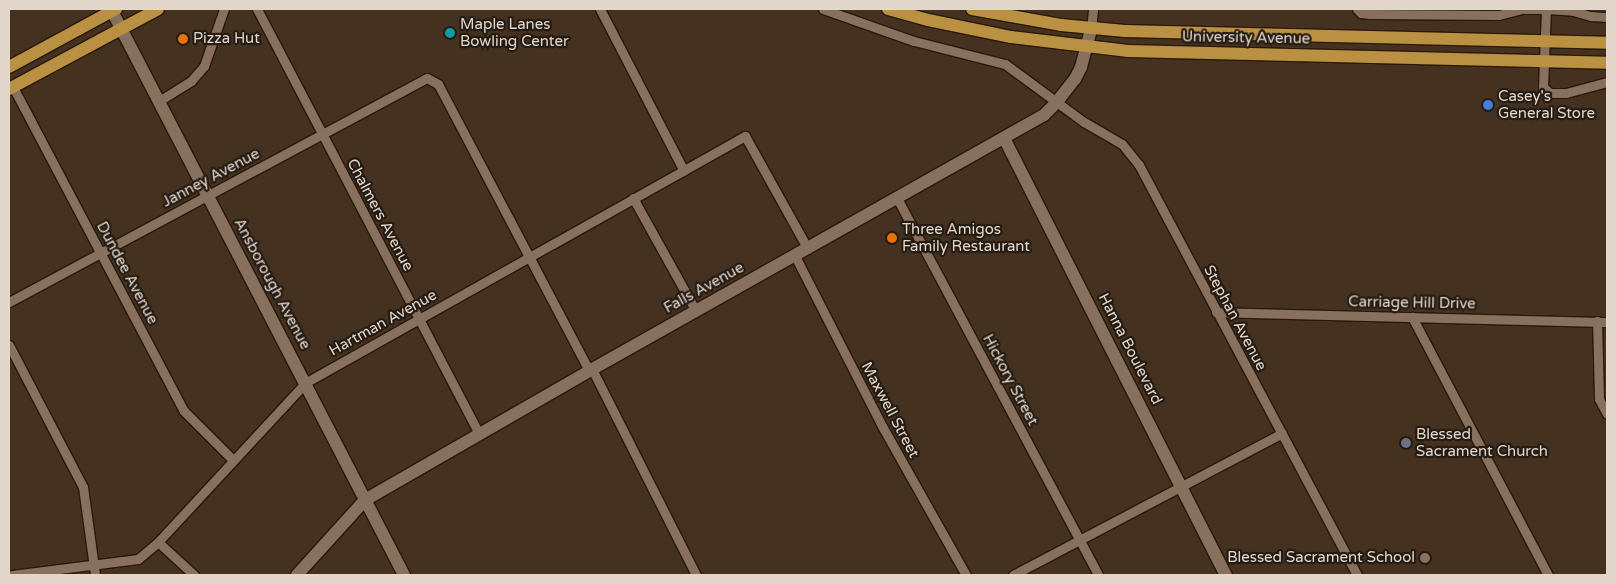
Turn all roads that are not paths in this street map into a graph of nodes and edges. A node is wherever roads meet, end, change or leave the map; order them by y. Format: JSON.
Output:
{"nodes":[{"id":1,"x":113,"y":9,"type":"edge"},
{"id":2,"x":158,"y":9,"type":"edge"},
{"id":3,"x":224,"y":9,"type":"edge"},
{"id":4,"x":257,"y":9,"type":"edge"},
{"id":5,"x":600,"y":9,"type":"edge"},
{"id":6,"x":823,"y":9,"type":"edge"},
{"id":7,"x":888,"y":9,"type":"edge"},
{"id":8,"x":972,"y":9,"type":"edge"},
{"id":9,"x":1093,"y":9,"type":"edge"},
{"id":10,"x":1357,"y":9,"type":"edge"},
{"id":11,"x":1546,"y":9,"type":"edge"},
{"id":12,"x":1607,"y":16,"type":"edge"},
{"id":13,"x":122,"y":28,"type":"junction"},
{"id":14,"x":1091,"y":29,"type":"junction"},
{"id":15,"x":1545,"y":43,"type":"junction"},
{"id":16,"x":1607,"y":43,"type":"edge"},
{"id":17,"x":1086,"y":48,"type":"junction"},
{"id":18,"x":1544,"y":62,"type":"junction"},
{"id":19,"x":1607,"y":62,"type":"edge"},
{"id":20,"x":9,"y":67,"type":"edge"},
{"id":21,"x":1607,"y":82,"type":"edge"},
{"id":22,"x":11,"y":88,"type":"edge"},
{"id":23,"x":159,"y":101,"type":"junction"},
{"id":24,"x":1056,"y":103,"type":"junction"},
{"id":25,"x":322,"y":134,"type":"junction"},
{"id":26,"x":1004,"y":138,"type":"junction"},
{"id":27,"x":684,"y":171,"type":"junction"},
{"id":28,"x":208,"y":195,"type":"junction"},
{"id":29,"x":633,"y":198,"type":"junction"},
{"id":30,"x":897,"y":198,"type":"junction"},
{"id":31,"x":808,"y":249,"type":"junction"},
{"id":32,"x":100,"y":253,"type":"junction"},
{"id":33,"x":795,"y":256,"type":"junction"},
{"id":34,"x":528,"y":258,"type":"junction"},
{"id":35,"x":9,"y":302,"type":"edge"},
{"id":36,"x":696,"y":311,"type":"junction"},
{"id":37,"x":1216,"y":312,"type":"junction"},
{"id":38,"x":1412,"y":317,"type":"junction"},
{"id":39,"x":419,"y":319,"type":"junction"},
{"id":40,"x":1597,"y":321,"type":"junction"},
{"id":41,"x":1607,"y":322,"type":"edge"},
{"id":42,"x":9,"y":345,"type":"edge"},
{"id":43,"x":590,"y":370,"type":"junction"},
{"id":44,"x":305,"y":382,"type":"junction"},
{"id":45,"x":1607,"y":414,"type":"edge"},
{"id":46,"x":1282,"y":433,"type":"junction"},
{"id":47,"x":479,"y":434,"type":"junction"},
{"id":48,"x":233,"y":460,"type":"junction"},
{"id":49,"x":1181,"y":486,"type":"junction"},
{"id":50,"x":365,"y":500,"type":"junction"},
{"id":51,"x":1080,"y":540,"type":"junction"},
{"id":52,"x":158,"y":542,"type":"junction"},
{"id":53,"x":94,"y":565,"type":"junction"},
{"id":54,"x":12,"y":575,"type":"edge"},
{"id":55,"x":95,"y":575,"type":"edge"},
{"id":56,"x":194,"y":575,"type":"edge"},
{"id":57,"x":297,"y":575,"type":"edge"},
{"id":58,"x":404,"y":575,"type":"edge"},
{"id":59,"x":696,"y":575,"type":"edge"},
{"id":60,"x":966,"y":575,"type":"edge"},
{"id":61,"x":1013,"y":575,"type":"edge"},
{"id":62,"x":1098,"y":575,"type":"edge"},
{"id":63,"x":1226,"y":575,"type":"edge"},
{"id":64,"x":1357,"y":575,"type":"edge"},
{"id":65,"x":1548,"y":575,"type":"edge"}],
"edges":[{"from":1,"to":13,"type":"street","name":"Ansborough Avenue"},
{"from":1,"to":20,"type":"main road"},
{"from":2,"to":13,"type":"main road"},
{"from":3,"to":23,"type":"street"},
{"from":4,"to":25,"type":"street","name":"Chalmers Avenue"},
{"from":5,"to":27,"type":"street"},
{"from":6,"to":24,"type":"street","name":"Stephan Avenue"},
{"from":7,"to":17,"type":"main road","name":"University Avenue"},
{"from":8,"to":14,"type":"main road","name":"University Avenue"},
{"from":9,"to":14,"type":"street","name":"Falls Avenue"},
{"from":10,"to":11,"type":"street"},
{"from":11,"to":12,"type":"street"},
{"from":11,"to":15,"type":"street"},
{"from":13,"to":22,"type":"main road"},
{"from":13,"to":23,"type":"street","name":"Ansborough Avenue"},
{"from":14,"to":15,"type":"main road","name":"University Avenue"},
{"from":14,"to":17,"type":"street","name":"Falls Avenue"},
{"from":15,"to":16,"type":"main road","name":"University Avenue"},
{"from":15,"to":18,"type":"street"},
{"from":17,"to":18,"type":"main road","name":"University Avenue"},
{"from":17,"to":24,"type":"street","name":"Falls Avenue"},
{"from":18,"to":19,"type":"main road","name":"University Avenue"},
{"from":18,"to":21,"type":"street"},
{"from":22,"to":32,"type":"street","name":"Dundee Avenue"},
{"from":23,"to":28,"type":"street","name":"Ansborough Avenue"},
{"from":24,"to":26,"type":"street","name":"Falls Avenue"},
{"from":24,"to":37,"type":"street","name":"Stephan Avenue"},
{"from":25,"to":28,"type":"street","name":"Janney Avenue"},
{"from":25,"to":34,"type":"street","name":"Janney Avenue"},
{"from":25,"to":39,"type":"street","name":"Chalmers Avenue"},
{"from":26,"to":30,"type":"street","name":"Falls Avenue"},
{"from":26,"to":49,"type":"street","name":"Hanna Boulevard"},
{"from":27,"to":29,"type":"street","name":"Hartman Avenue"},
{"from":27,"to":31,"type":"street","name":"Hartman Avenue"},
{"from":28,"to":32,"type":"street","name":"Janney Avenue"},
{"from":28,"to":44,"type":"street","name":"Ansborough Avenue"},
{"from":29,"to":34,"type":"street","name":"Hartman Avenue"},
{"from":29,"to":36,"type":"street"},
{"from":30,"to":31,"type":"street","name":"Falls Avenue"},
{"from":30,"to":51,"type":"street","name":"Hickory Street"},
{"from":31,"to":33,"type":"street","name":"Falls Avenue"},
{"from":32,"to":35,"type":"street","name":"Janney Avenue"},
{"from":32,"to":48,"type":"street","name":"Dundee Avenue"},
{"from":33,"to":36,"type":"street","name":"Falls Avenue"},
{"from":33,"to":60,"type":"street","name":"Maxwell Street"},
{"from":34,"to":39,"type":"street","name":"Hartman Avenue"},
{"from":34,"to":43,"type":"street"},
{"from":36,"to":43,"type":"street","name":"Falls Avenue"},
{"from":37,"to":38,"type":"street","name":"Carriage Hill Drive"},
{"from":37,"to":46,"type":"street","name":"Stephan Avenue"},
{"from":38,"to":40,"type":"street","name":"Carriage Hill Drive"},
{"from":38,"to":65,"type":"street"},
{"from":39,"to":44,"type":"street","name":"Hartman Avenue"},
{"from":39,"to":47,"type":"street","name":"Chalmers Avenue"},
{"from":40,"to":41,"type":"street","name":"Carriage Hill Drive"},
{"from":40,"to":45,"type":"street"},
{"from":42,"to":53,"type":"street"},
{"from":43,"to":47,"type":"street","name":"Falls Avenue"},
{"from":43,"to":59,"type":"street"},
{"from":44,"to":48,"type":"street","name":"Hartman Avenue"},
{"from":44,"to":50,"type":"street","name":"Ansborough Avenue"},
{"from":46,"to":49,"type":"street"},
{"from":46,"to":64,"type":"street","name":"Stephan Avenue"},
{"from":47,"to":50,"type":"street","name":"Falls Avenue"},
{"from":48,"to":52,"type":"street","name":"Hartman Avenue"},
{"from":49,"to":51,"type":"street"},
{"from":49,"to":63,"type":"street","name":"Hanna Boulevard"},
{"from":50,"to":57,"type":"street","name":"Falls Avenue"},
{"from":50,"to":58,"type":"street","name":"Ansborough Avenue"},
{"from":51,"to":61,"type":"street"},
{"from":51,"to":62,"type":"street","name":"Hickory Street"},
{"from":52,"to":53,"type":"street","name":"Hartman Avenue"},
{"from":52,"to":56,"type":"street"},
{"from":53,"to":54,"type":"street","name":"Hartman Avenue"},
{"from":53,"to":55,"type":"street"}]}
